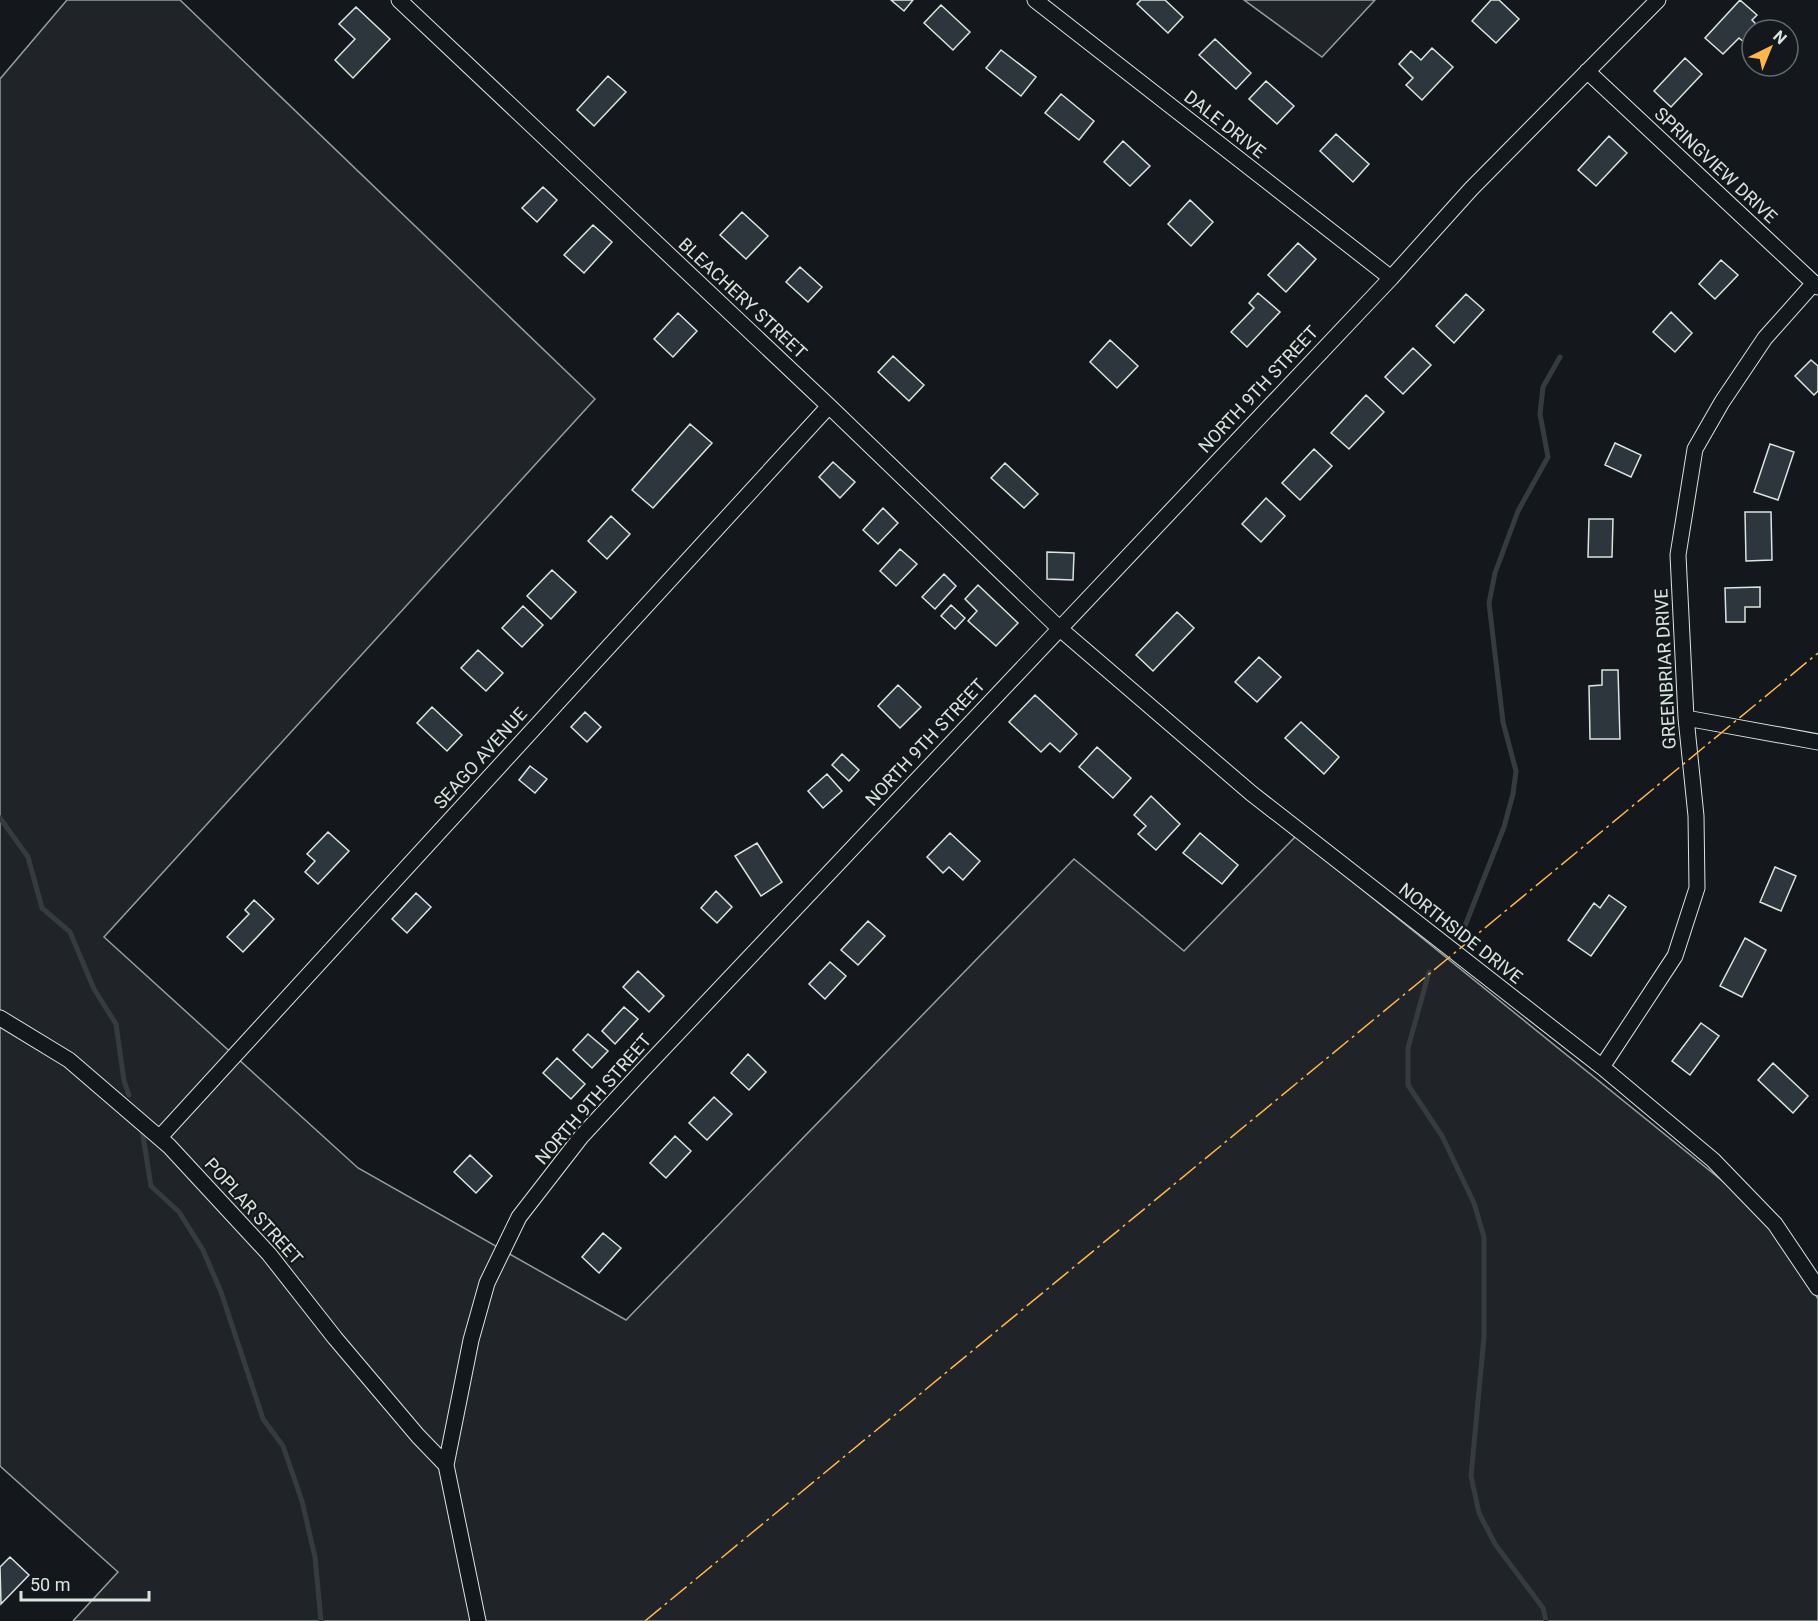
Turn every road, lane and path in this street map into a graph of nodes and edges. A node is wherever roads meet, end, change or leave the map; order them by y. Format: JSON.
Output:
{"nodes":[{"id":1,"x":399,"y":0,"type":"edge"},
{"id":2,"x":1035,"y":0,"type":"edge"},
{"id":3,"x":1658,"y":0,"type":"edge"},
{"id":4,"x":1587,"y":71,"type":"junction"},
{"id":5,"x":1390,"y":278,"type":"junction"},
{"id":6,"x":1816,"y":285,"type":"edge"},
{"id":7,"x":829,"y":406,"type":"junction"},
{"id":8,"x":1059,"y":628,"type":"junction"},
{"id":9,"x":1686,"y":718,"type":"junction"},
{"id":10,"x":1818,"y":742,"type":"edge"},
{"id":11,"x":0,"y":1018,"type":"edge"},
{"id":12,"x":1602,"y":1067,"type":"junction"},
{"id":13,"x":159,"y":1137,"type":"junction"},
{"id":14,"x":1818,"y":1288,"type":"edge"},
{"id":15,"x":446,"y":1465,"type":"junction"},
{"id":16,"x":478,"y":1621,"type":"edge"}],
"edges":[{"from":1,"to":7,"type":"street","name":"BLEACHERY STREET"},
{"from":2,"to":5,"type":"street","name":"DALE DRIVE"},
{"from":3,"to":4,"type":"street","name":"NORTH 9TH STREET"},
{"from":4,"to":5,"type":"street","name":"NORTH 9TH STREET"},
{"from":4,"to":6,"type":"street","name":"SPRINGVIEW DRIVE"},
{"from":5,"to":8,"type":"street","name":"NORTH 9TH STREET"},
{"from":6,"to":9,"type":"street","name":"GREENBRIAR DRIVE"},
{"from":7,"to":8,"type":"street","name":"BLEACHERY STREET"},
{"from":7,"to":13,"type":"street","name":"SEAGO AVENUE"},
{"from":8,"to":12,"type":"street","name":"NORTHSIDE DRIVE"},
{"from":8,"to":15,"type":"street","name":"NORTH 9TH STREET"},
{"from":9,"to":10,"type":"street"},
{"from":9,"to":12,"type":"street","name":"GREENBRIAR DRIVE"},
{"from":11,"to":13,"type":"street","name":"POPLAR STREET"},
{"from":12,"to":14,"type":"street","name":"NORTHSIDE DRIVE"},
{"from":13,"to":15,"type":"street","name":"POPLAR STREET"},
{"from":15,"to":16,"type":"street","name":"NORTH 9TH STREET"}]}
